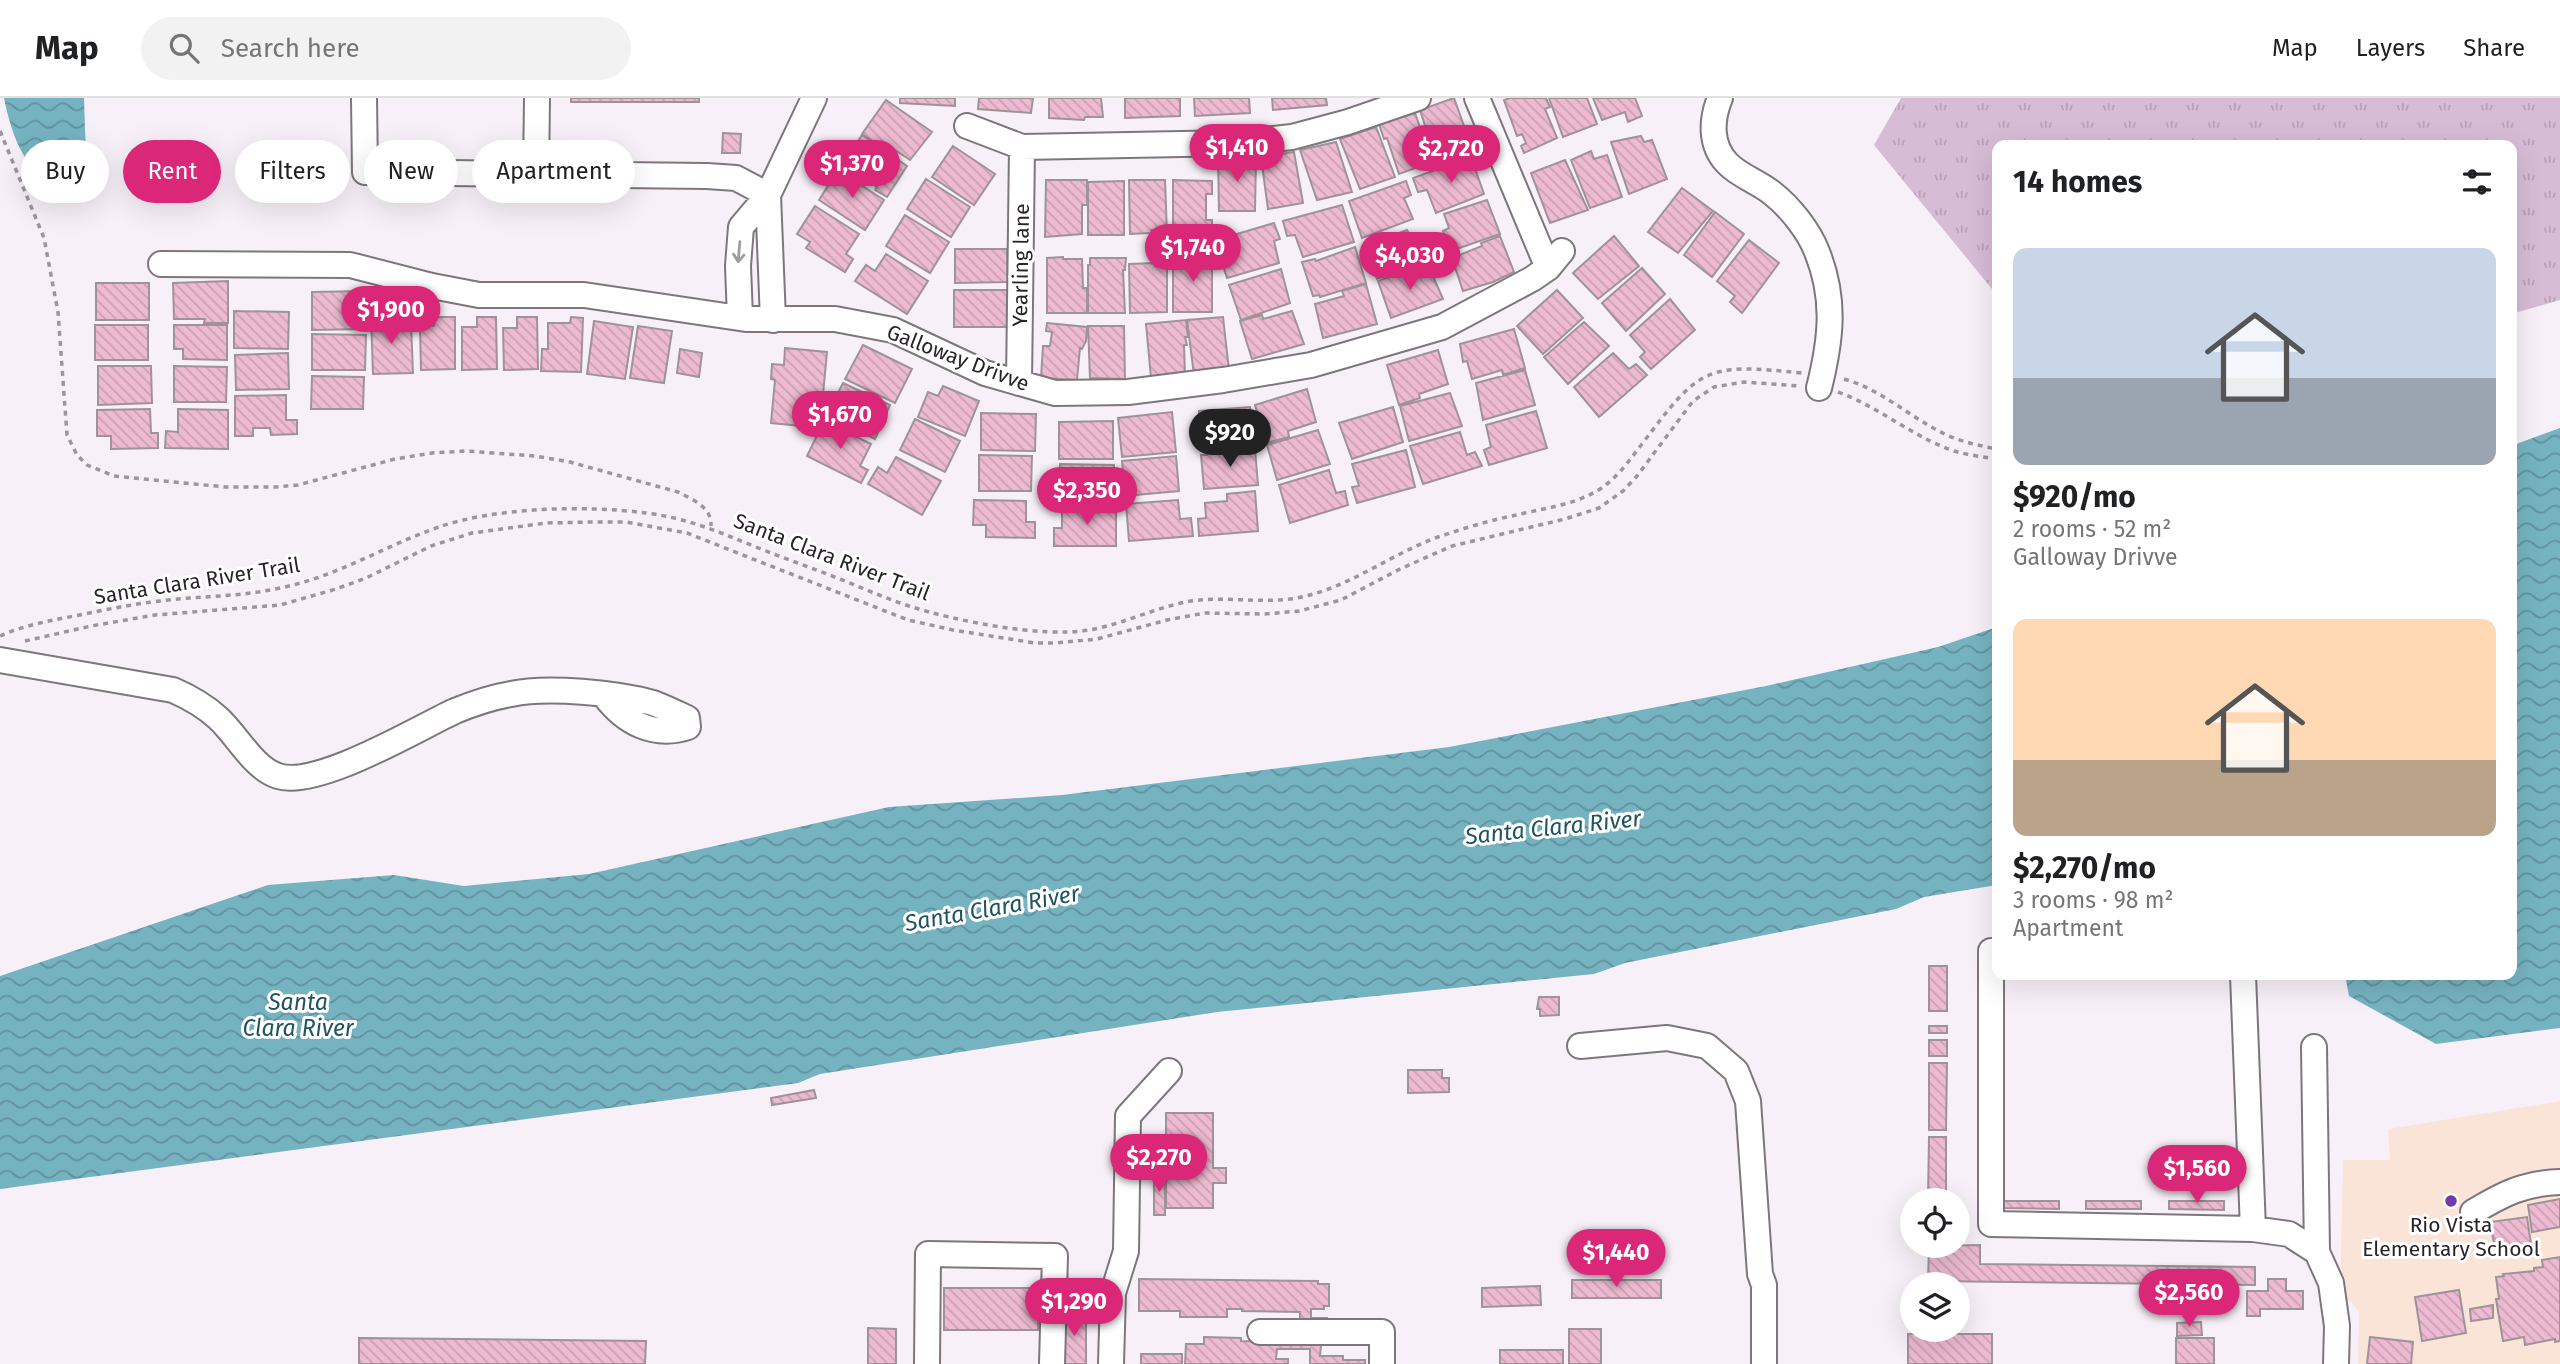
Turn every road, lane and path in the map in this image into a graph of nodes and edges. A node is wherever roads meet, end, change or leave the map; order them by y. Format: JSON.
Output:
{"nodes":[{"id":1,"x":363,"y":98,"type":"edge"},
{"id":2,"x":537,"y":98,"type":"edge"},
{"id":3,"x":814,"y":98,"type":"edge"},
{"id":4,"x":1418,"y":98,"type":"edge"},
{"id":5,"x":1477,"y":98,"type":"edge"},
{"id":6,"x":1720,"y":98,"type":"edge"},
{"id":7,"x":967,"y":126,"type":"dead end"},
{"id":8,"x":0,"y":131,"type":"edge"},
{"id":9,"x":536,"y":140,"type":"edge"},
{"id":10,"x":1023,"y":147,"type":"junction"},
{"id":11,"x":472,"y":173,"type":"edge"},
{"id":12,"x":635,"y":175,"type":"edge"},
{"id":13,"x":768,"y":195,"type":"junction"},
{"id":14,"x":162,"y":264,"type":"dead end"},
{"id":15,"x":740,"y":318,"type":"junction"},
{"id":16,"x":773,"y":320,"type":"junction"},
{"id":17,"x":1821,"y":382,"type":"junction"},
{"id":18,"x":1019,"y":383,"type":"junction"},
{"id":19,"x":1992,"y":448,"type":"edge"},
{"id":20,"x":1992,"y":458,"type":"edge"},
{"id":21,"x":711,"y":527,"type":"junction"},
{"id":22,"x":0,"y":636,"type":"edge"},
{"id":23,"x":22,"y":642,"type":"dead end"},
{"id":24,"x":0,"y":660,"type":"edge"},
{"id":25,"x":604,"y":695,"type":"dead end"},
{"id":26,"x":1992,"y":951,"type":"edge"},
{"id":27,"x":2243,"y":980,"type":"edge"},
{"id":28,"x":1580,"y":1046,"type":"dead end"},
{"id":29,"x":2314,"y":1047,"type":"dead end"},
{"id":30,"x":1169,"y":1071,"type":"dead end"},
{"id":31,"x":2560,"y":1182,"type":"edge"},
{"id":32,"x":2473,"y":1212,"type":"dead end"},
{"id":33,"x":2253,"y":1229,"type":"junction"},
{"id":34,"x":2317,"y":1252,"type":"junction"},
{"id":35,"x":1260,"y":1332,"type":"dead end"},
{"id":36,"x":927,"y":1364,"type":"edge"},
{"id":37,"x":1052,"y":1364,"type":"edge"},
{"id":38,"x":1111,"y":1364,"type":"edge"},
{"id":39,"x":1382,"y":1364,"type":"edge"},
{"id":40,"x":1764,"y":1364,"type":"edge"},
{"id":41,"x":2336,"y":1364,"type":"edge"}],
"edges":[{"from":1,"to":11,"type":"street"},
{"from":2,"to":9,"type":"street"},
{"from":3,"to":13,"type":"street"},
{"from":4,"to":10,"type":"street"},
{"from":5,"to":18,"type":"street","name":"Galloway Drivve"},
{"from":6,"to":17,"type":"street"},
{"from":7,"to":10,"type":"street"},
{"from":8,"to":21,"type":"path"},
{"from":10,"to":18,"type":"street","name":"Yearling lane"},
{"from":12,"to":13,"type":"street"},
{"from":13,"to":15,"type":"street","one_way":true},
{"from":13,"to":16,"type":"street"},
{"from":14,"to":15,"type":"street","name":"Galloway Drivve"},
{"from":15,"to":16,"type":"street","name":"Galloway Drivve"},
{"from":16,"to":18,"type":"street","name":"Galloway Drivve"},
{"from":17,"to":19,"type":"path","name":"Santa Clara River Trail"},
{"from":17,"to":20,"type":"path"},
{"from":17,"to":21,"type":"path","name":"Santa Clara River Trail"},
{"from":17,"to":23,"type":"path"},
{"from":21,"to":22,"type":"path","name":"Santa Clara River Trail"},
{"from":24,"to":25,"type":"street"},
{"from":26,"to":33,"type":"street"},
{"from":27,"to":33,"type":"street"},
{"from":28,"to":40,"type":"street"},
{"from":29,"to":34,"type":"street"},
{"from":30,"to":38,"type":"street"},
{"from":31,"to":32,"type":"street"},
{"from":33,"to":34,"type":"street"},
{"from":34,"to":41,"type":"street"},
{"from":35,"to":39,"type":"street"},
{"from":36,"to":37,"type":"street"}]}
